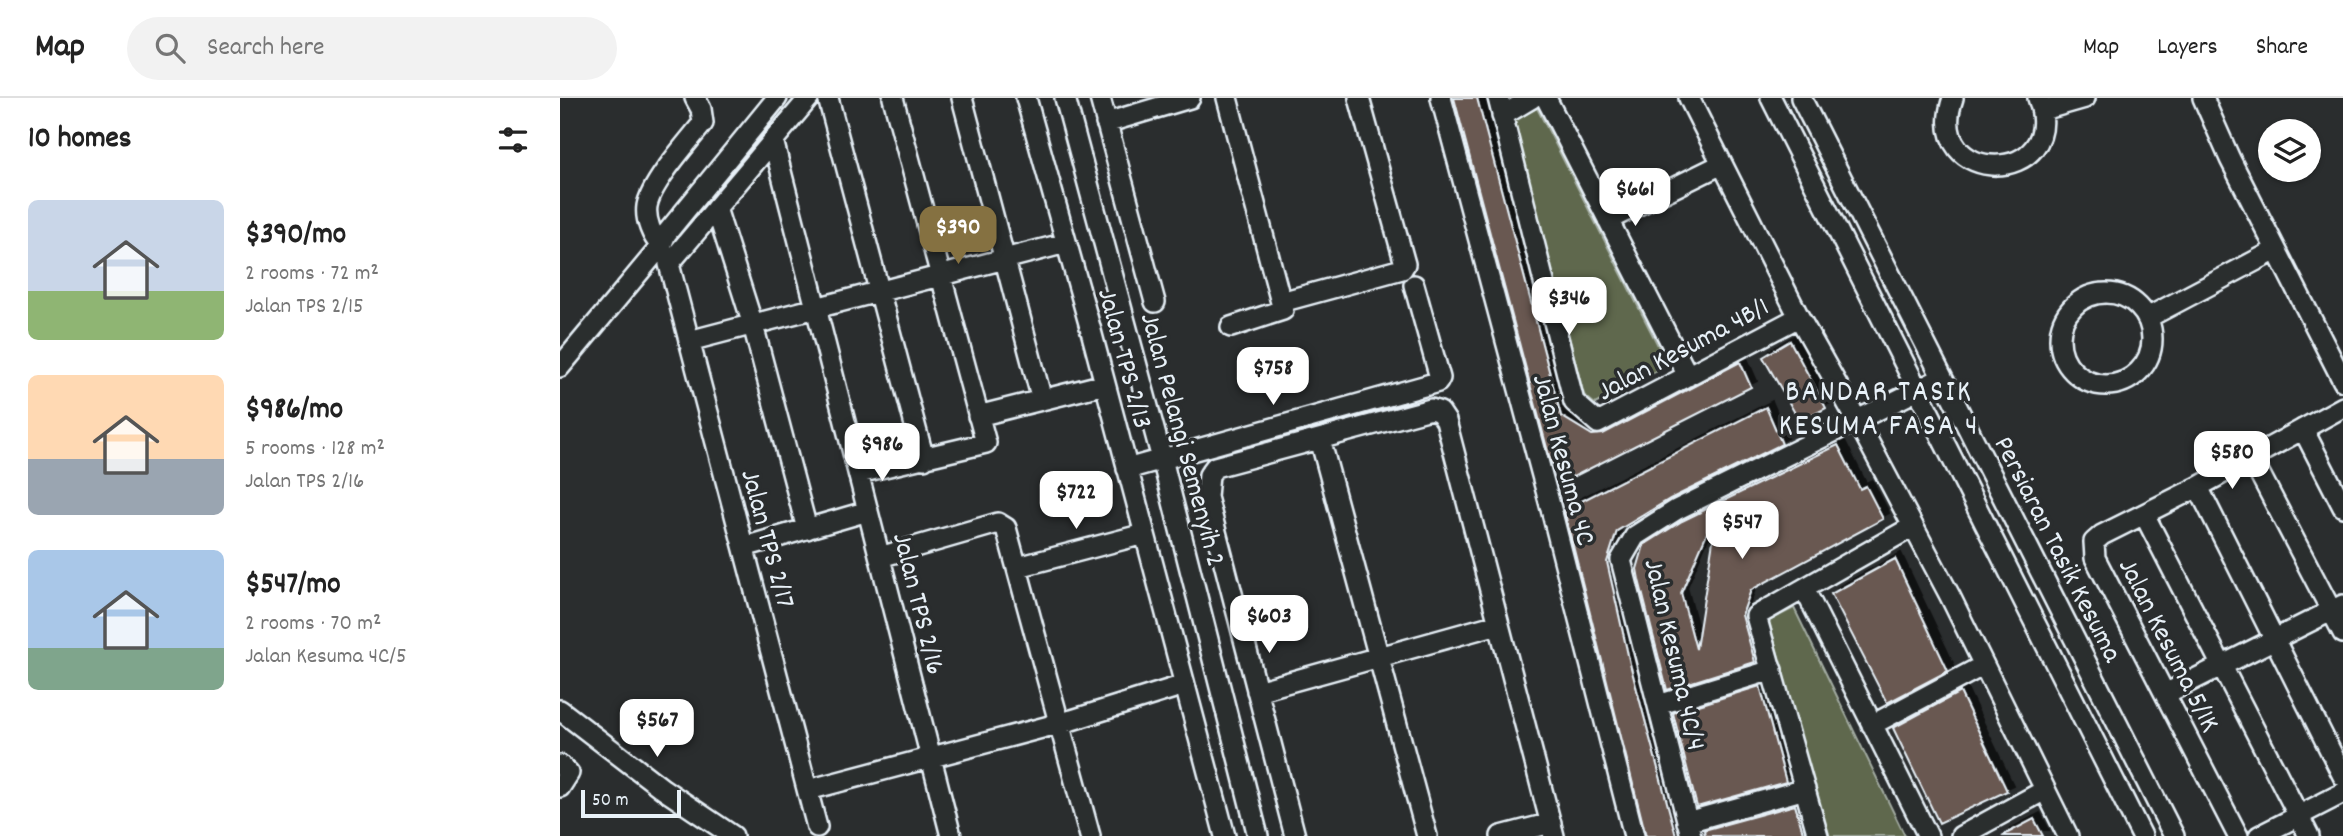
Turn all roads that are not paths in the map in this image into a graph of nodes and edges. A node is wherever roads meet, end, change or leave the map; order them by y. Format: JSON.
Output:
{"nodes":[{"id":1,"x":695,"y":98,"type":"edge"},
{"id":2,"x":777,"y":98,"type":"edge"},
{"id":3,"x":808,"y":98,"type":"edge"},
{"id":4,"x":828,"y":98,"type":"edge"},
{"id":5,"x":892,"y":98,"type":"edge"},
{"id":6,"x":962,"y":98,"type":"edge"},
{"id":7,"x":1026,"y":98,"type":"edge"},
{"id":8,"x":1065,"y":98,"type":"edge"},
{"id":9,"x":1190,"y":98,"type":"edge"},
{"id":10,"x":1227,"y":98,"type":"edge"},
{"id":11,"x":1359,"y":98,"type":"edge"},
{"id":12,"x":1441,"y":98,"type":"edge"},
{"id":13,"x":1532,"y":98,"type":"edge"},
{"id":14,"x":1546,"y":98,"type":"edge"},
{"id":15,"x":1689,"y":98,"type":"edge"},
{"id":16,"x":1771,"y":98,"type":"edge"},
{"id":17,"x":1801,"y":98,"type":"edge"},
{"id":18,"x":1953,"y":98,"type":"edge"},
{"id":19,"x":2085,"y":98,"type":"edge"},
{"id":20,"x":2203,"y":98,"type":"edge"},
{"id":21,"x":2041,"y":104,"type":"edge"},
{"id":22,"x":1500,"y":107,"type":"edge"},
{"id":23,"x":1105,"y":116,"type":"edge"},
{"id":24,"x":1074,"y":132,"type":"junction"},
{"id":25,"x":773,"y":140,"type":"junction"},
{"id":26,"x":1723,"y":164,"type":"junction"},
{"id":27,"x":716,"y":208,"type":"junction"},
{"id":28,"x":1608,"y":220,"type":"junction"},
{"id":29,"x":1066,"y":243,"type":"junction"},
{"id":30,"x":662,"y":245,"type":"junction"},
{"id":31,"x":2276,"y":250,"type":"junction"},
{"id":32,"x":1004,"y":259,"type":"junction"},
{"id":33,"x":940,"y":276,"type":"junction"},
{"id":34,"x":1414,"y":285,"type":"dead end"},
{"id":35,"x":880,"y":291,"type":"junction"},
{"id":36,"x":1155,"y":302,"type":"dead end"},
{"id":37,"x":1281,"y":302,"type":"junction"},
{"id":38,"x":816,"y":308,"type":"junction"},
{"id":39,"x":1799,"y":317,"type":"junction"},
{"id":40,"x":2147,"y":318,"type":"junction"},
{"id":41,"x":753,"y":325,"type":"junction"},
{"id":42,"x":1230,"y":327,"type":"dead end"},
{"id":43,"x":689,"y":341,"type":"junction"},
{"id":44,"x":560,"y":350,"type":"edge"},
{"id":45,"x":560,"y":367,"type":"edge"},
{"id":46,"x":1688,"y":376,"type":"junction"},
{"id":47,"x":1942,"y":379,"type":"junction"},
{"id":48,"x":2343,"y":381,"type":"edge"},
{"id":49,"x":1105,"y":384,"type":"junction"},
{"id":50,"x":1917,"y":391,"type":"junction"},
{"id":51,"x":1042,"y":400,"type":"junction"},
{"id":52,"x":2343,"y":407,"type":"edge"},
{"id":53,"x":978,"y":416,"type":"junction"},
{"id":54,"x":1858,"y":422,"type":"junction"},
{"id":55,"x":2303,"y":429,"type":"junction"},
{"id":56,"x":1320,"y":439,"type":"junction"},
{"id":57,"x":2252,"y":457,"type":"junction"},
{"id":58,"x":923,"y":459,"type":"junction"},
{"id":59,"x":1162,"y":459,"type":"junction"},
{"id":60,"x":1127,"y":469,"type":"junction"},
{"id":61,"x":859,"y":473,"type":"junction"},
{"id":62,"x":2197,"y":487,"type":"junction"},
{"id":63,"x":2343,"y":507,"type":"edge"},
{"id":64,"x":868,"y":511,"type":"junction"},
{"id":65,"x":2144,"y":514,"type":"junction"},
{"id":66,"x":1912,"y":527,"type":"junction"},
{"id":67,"x":807,"y":529,"type":"junction"},
{"id":68,"x":1144,"y":534,"type":"junction"},
{"id":69,"x":744,"y":547,"type":"junction"},
{"id":70,"x":880,"y":557,"type":"junction"},
{"id":71,"x":1018,"y":568,"type":"junction"},
{"id":72,"x":1805,"y":590,"type":"junction"},
{"id":73,"x":2337,"y":608,"type":"edge"},
{"id":74,"x":1499,"y":624,"type":"junction"},
{"id":75,"x":2343,"y":634,"type":"edge"},
{"id":76,"x":2274,"y":639,"type":"junction"},
{"id":77,"x":1379,"y":657,"type":"junction"},
{"id":78,"x":1984,"y":665,"type":"junction"},
{"id":79,"x":2222,"y":666,"type":"junction"},
{"id":80,"x":1772,"y":670,"type":"junction"},
{"id":81,"x":1184,"y":685,"type":"junction"},
{"id":82,"x":1257,"y":691,"type":"junction"},
{"id":83,"x":2165,"y":695,"type":"junction"},
{"id":84,"x":1658,"y":705,"type":"junction"},
{"id":85,"x":560,"y":710,"type":"edge"},
{"id":86,"x":1059,"y":724,"type":"junction"},
{"id":87,"x":1872,"y":725,"type":"junction"},
{"id":88,"x":931,"y":757,"type":"junction"},
{"id":89,"x":560,"y":765,"type":"edge"},
{"id":90,"x":2343,"y":776,"type":"edge"},
{"id":91,"x":560,"y":787,"type":"edge"},
{"id":92,"x":1805,"y":789,"type":"junction"},
{"id":93,"x":808,"y":790,"type":"junction"},
{"id":94,"x":2045,"y":790,"type":"junction"},
{"id":95,"x":2343,"y":793,"type":"edge"},
{"id":96,"x":2299,"y":816,"type":"junction"},
{"id":97,"x":817,"y":827,"type":"dead end"},
{"id":98,"x":1689,"y":829,"type":"edge"},
{"id":99,"x":1552,"y":830,"type":"edge"},
{"id":100,"x":733,"y":836,"type":"edge"},
{"id":101,"x":951,"y":836,"type":"edge"},
{"id":102,"x":1090,"y":836,"type":"edge"},
{"id":103,"x":1225,"y":836,"type":"edge"},
{"id":104,"x":1258,"y":836,"type":"edge"},
{"id":105,"x":1295,"y":836,"type":"edge"},
{"id":106,"x":1427,"y":836,"type":"edge"},
{"id":107,"x":1501,"y":836,"type":"edge"},
{"id":108,"x":1634,"y":836,"type":"edge"},
{"id":109,"x":1818,"y":836,"type":"edge"},
{"id":110,"x":1928,"y":836,"type":"edge"},
{"id":111,"x":1961,"y":836,"type":"edge"},
{"id":112,"x":2068,"y":836,"type":"edge"},
{"id":113,"x":2142,"y":836,"type":"edge"},
{"id":114,"x":2174,"y":836,"type":"edge"},
{"id":115,"x":2238,"y":836,"type":"edge"},
{"id":116,"x":2259,"y":836,"type":"edge"},
{"id":117,"x":2309,"y":836,"type":"edge"}],
"edges":[{"from":1,"to":30,"type":"street","name":"Jalan TPS 2/17"},
{"from":2,"to":30,"type":"street"},
{"from":3,"to":25,"type":"street"},
{"from":4,"to":35,"type":"street"},
{"from":5,"to":33,"type":"street"},
{"from":6,"to":32,"type":"street"},
{"from":7,"to":29,"type":"street","name":"Jalan TPS 2/13"},
{"from":8,"to":24,"type":"street","name":"Jalan Pelangi Semenyih 2"},
{"from":9,"to":23,"type":"street"},
{"from":10,"to":37,"type":"street"},
{"from":11,"to":37,"type":"street"},
{"from":12,"to":108,"type":"street","name":"Jalan Kesuma 4C"},
{"from":13,"to":22,"type":"street"},
{"from":14,"to":28,"type":"street"},
{"from":15,"to":26,"type":"street"},
{"from":16,"to":50,"type":"street","name":"Persiaran Tasik Kesuma"},
{"from":17,"to":47,"type":"street","name":"Persiaran Tasik Kesuma"},
{"from":18,"to":21,"type":"street"},
{"from":19,"to":21,"type":"street"},
{"from":20,"to":31,"type":"street"},
{"from":22,"to":46,"type":"street","name":"Jalan Kesuma 4B/1"},
{"from":23,"to":24,"type":"street"},
{"from":23,"to":36,"type":"street"},
{"from":24,"to":59,"type":"street","name":"Jalan Pelangi Semenyih 2"},
{"from":25,"to":27,"type":"street"},
{"from":25,"to":38,"type":"street","name":"Jalan TPS 2/16"},
{"from":26,"to":28,"type":"street"},
{"from":26,"to":39,"type":"street"},
{"from":27,"to":30,"type":"street"},
{"from":27,"to":41,"type":"street"},
{"from":28,"to":46,"type":"street"},
{"from":29,"to":32,"type":"street"},
{"from":29,"to":49,"type":"street","name":"Jalan TPS 2/13"},
{"from":30,"to":43,"type":"street","name":"Jalan TPS 2/17"},
{"from":30,"to":44,"type":"street"},
{"from":30,"to":45,"type":"street"},
{"from":31,"to":40,"type":"street"},
{"from":31,"to":48,"type":"street"},
{"from":32,"to":33,"type":"street"},
{"from":32,"to":51,"type":"street"},
{"from":33,"to":35,"type":"street"},
{"from":33,"to":53,"type":"street"},
{"from":34,"to":59,"type":"street"},
{"from":35,"to":38,"type":"street"},
{"from":35,"to":58,"type":"street"},
{"from":37,"to":42,"type":"street"},
{"from":38,"to":41,"type":"street"},
{"from":38,"to":61,"type":"street","name":"Jalan TPS 2/16"},
{"from":39,"to":46,"type":"street","name":"Jalan Kesuma 4B/1"},
{"from":39,"to":54,"type":"street"},
{"from":40,"to":40,"type":"street"},
{"from":41,"to":43,"type":"street"},
{"from":41,"to":67,"type":"street"},
{"from":43,"to":69,"type":"street","name":"Jalan TPS 2/17"},
{"from":47,"to":50,"type":"street","name":"Jalan Kesuma 4C/4"},
{"from":47,"to":114,"type":"street","name":"Persiaran Tasik Kesuma"},
{"from":49,"to":51,"type":"street"},
{"from":49,"to":60,"type":"street","name":"Jalan TPS 2/13"},
{"from":50,"to":54,"type":"street","name":"Jalan Kesuma 4C/4"},
{"from":50,"to":113,"type":"street","name":"Persiaran Tasik Kesuma"},
{"from":51,"to":53,"type":"street"},
{"from":52,"to":55,"type":"street","name":"Jalan Kesuma 5/1K"},
{"from":53,"to":58,"type":"street"},
{"from":54,"to":66,"type":"street"},
{"from":54,"to":84,"type":"street","name":"Jalan Kesuma 4C/4"},
{"from":55,"to":57,"type":"street","name":"Jalan Kesuma 5/1K"},
{"from":55,"to":63,"type":"street"},
{"from":56,"to":74,"type":"street"},
{"from":56,"to":77,"type":"street"},
{"from":56,"to":82,"type":"street"},
{"from":57,"to":62,"type":"street","name":"Jalan Kesuma 5/1K"},
{"from":57,"to":73,"type":"street"},
{"from":58,"to":61,"type":"street"},
{"from":59,"to":60,"type":"street"},
{"from":59,"to":104,"type":"street","name":"Jalan Pelangi Semenyih 2"},
{"from":60,"to":68,"type":"street","name":"Jalan TPS 2/13"},
{"from":61,"to":64,"type":"street","name":"Jalan TPS 2/16"},
{"from":62,"to":65,"type":"street","name":"Jalan Kesuma 5/1K"},
{"from":62,"to":76,"type":"street"},
{"from":64,"to":67,"type":"street"},
{"from":64,"to":70,"type":"street","name":"Jalan TPS 2/16"},
{"from":65,"to":79,"type":"street"},
{"from":65,"to":83,"type":"street","name":"Jalan Kesuma 5/1K"},
{"from":66,"to":72,"type":"street"},
{"from":66,"to":78,"type":"street"},
{"from":67,"to":69,"type":"street"},
{"from":68,"to":71,"type":"street"},
{"from":68,"to":81,"type":"street","name":"Jalan TPS 2/13"},
{"from":69,"to":93,"type":"street","name":"Jalan TPS 2/17"},
{"from":70,"to":71,"type":"street"},
{"from":70,"to":88,"type":"street","name":"Jalan TPS 2/16"},
{"from":71,"to":86,"type":"street"},
{"from":72,"to":80,"type":"street"},
{"from":72,"to":87,"type":"street"},
{"from":73,"to":75,"type":"street"},
{"from":73,"to":76,"type":"street"},
{"from":74,"to":77,"type":"street"},
{"from":74,"to":99,"type":"street"},
{"from":76,"to":79,"type":"street"},
{"from":76,"to":90,"type":"street"},
{"from":77,"to":82,"type":"street"},
{"from":77,"to":106,"type":"street"},
{"from":78,"to":87,"type":"street"},
{"from":78,"to":94,"type":"street"},
{"from":79,"to":83,"type":"street"},
{"from":79,"to":96,"type":"street"},
{"from":80,"to":84,"type":"street"},
{"from":80,"to":92,"type":"street"},
{"from":81,"to":86,"type":"street"},
{"from":81,"to":103,"type":"street","name":"Jalan TPS 2/13"},
{"from":82,"to":105,"type":"street"},
{"from":83,"to":115,"type":"street","name":"Jalan Kesuma 5/1K"},
{"from":84,"to":98,"type":"street","name":"Jalan Kesuma 4C/4"},
{"from":85,"to":100,"type":"street"},
{"from":86,"to":88,"type":"street"},
{"from":86,"to":102,"type":"street"},
{"from":87,"to":110,"type":"street"},
{"from":88,"to":93,"type":"street"},
{"from":88,"to":101,"type":"street","name":"Jalan TPS 2/16"},
{"from":89,"to":91,"type":"street"},
{"from":92,"to":98,"type":"street"},
{"from":92,"to":109,"type":"street"},
{"from":93,"to":97,"type":"street","name":"Jalan TPS 2/17"},
{"from":94,"to":111,"type":"street"},
{"from":94,"to":112,"type":"street"},
{"from":95,"to":96,"type":"street"},
{"from":96,"to":116,"type":"street"},
{"from":96,"to":117,"type":"street"},
{"from":99,"to":107,"type":"street"}]}
